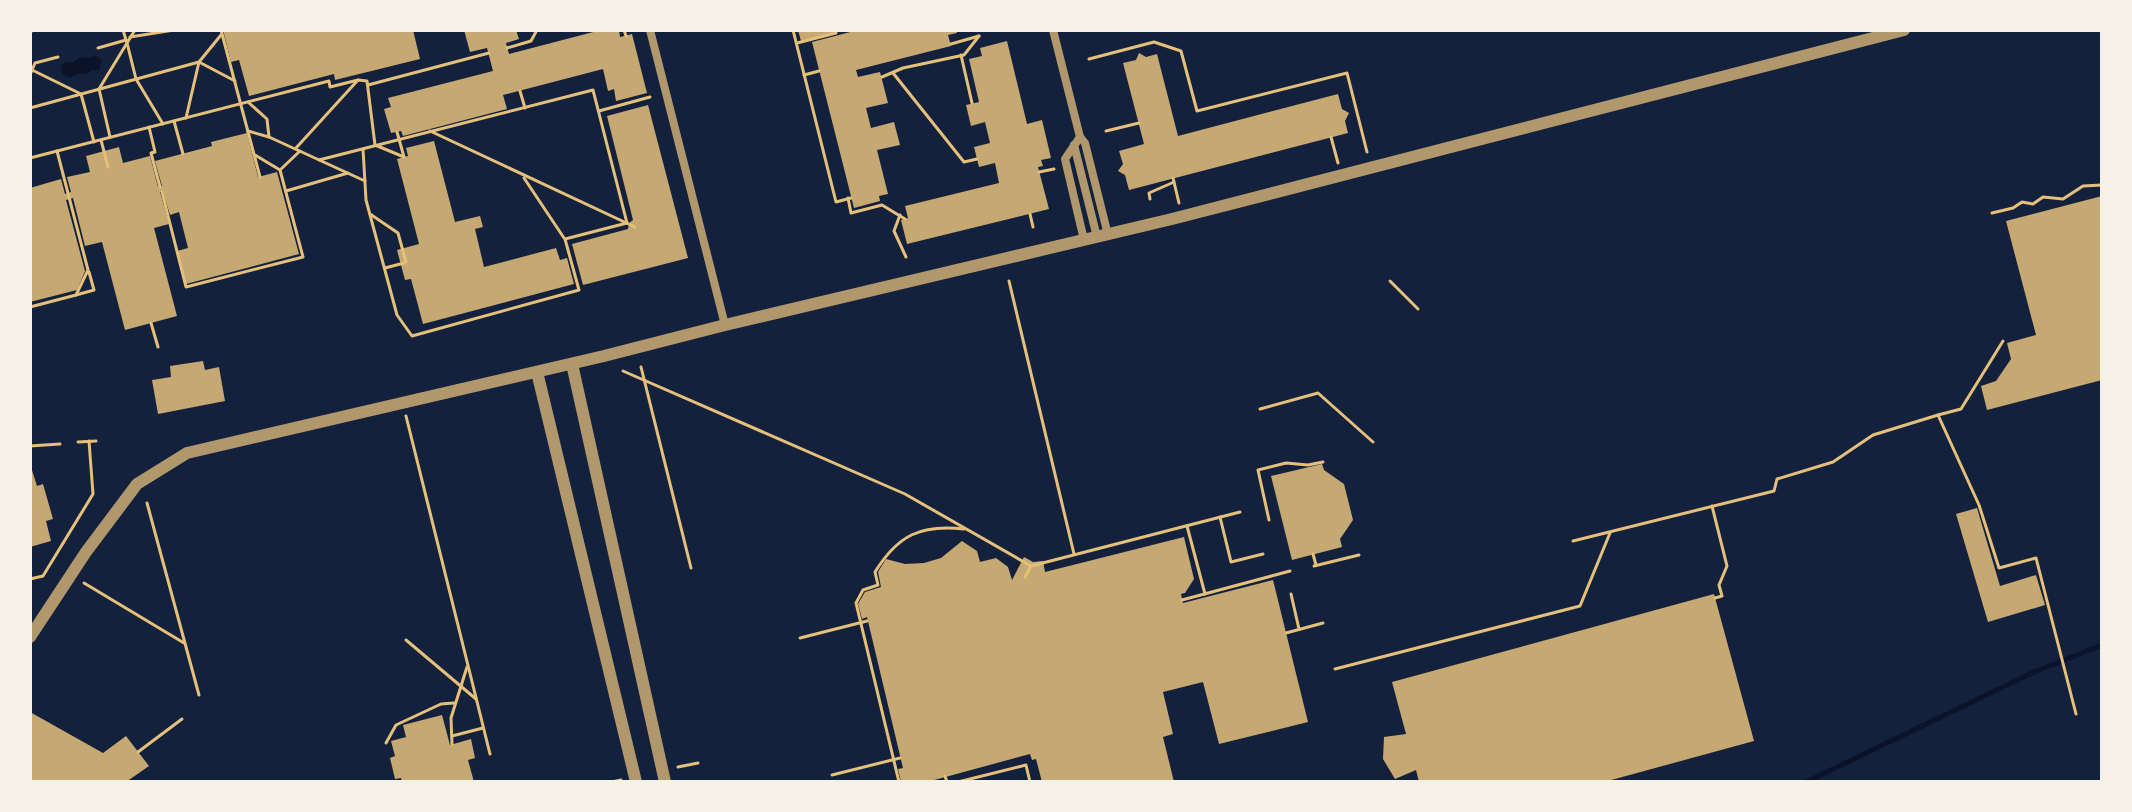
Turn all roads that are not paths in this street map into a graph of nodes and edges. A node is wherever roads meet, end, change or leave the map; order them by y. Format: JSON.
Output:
{"nodes":[{"id":1,"x":650,"y":30,"type":"edge"},
{"id":2,"x":1053,"y":30,"type":"edge"},
{"id":3,"x":1904,"y":30,"type":"edge"},
{"id":4,"x":1097,"y":238,"type":"junction"},
{"id":5,"x":725,"y":325,"type":"junction"},
{"id":6,"x":572,"y":364,"type":"junction"},
{"id":7,"x":537,"y":372,"type":"junction"},
{"id":8,"x":30,"y":637,"type":"edge"},
{"id":9,"x":630,"y":781,"type":"edge"},
{"id":10,"x":665,"y":782,"type":"edge"}],
"edges":[{"from":1,"to":5,"type":"street"},
{"from":2,"to":4,"type":"street"},
{"from":3,"to":4,"type":"street"},
{"from":4,"to":5,"type":"street"},
{"from":5,"to":6,"type":"street"},
{"from":6,"to":7,"type":"street"},
{"from":6,"to":10,"type":"street"},
{"from":7,"to":8,"type":"street"},
{"from":7,"to":9,"type":"street"}]}
